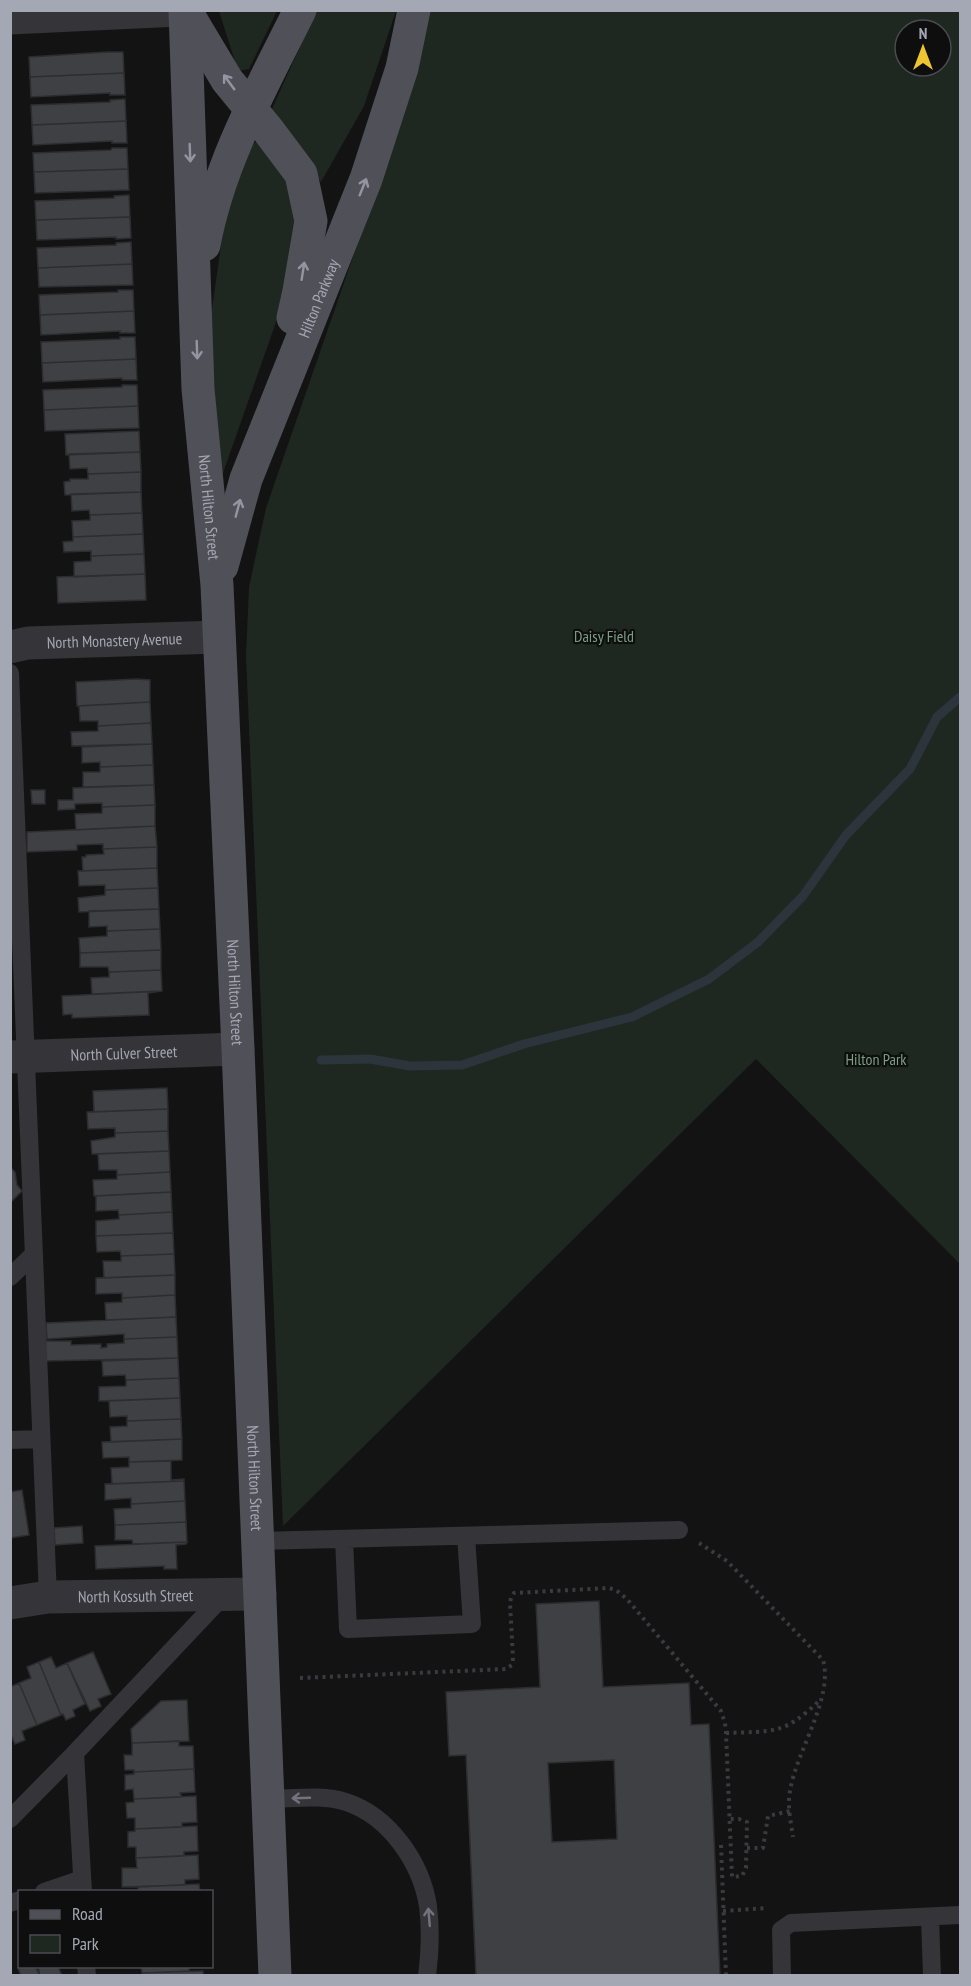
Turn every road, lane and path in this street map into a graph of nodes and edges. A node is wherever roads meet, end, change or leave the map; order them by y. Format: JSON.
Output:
{"nodes":[{"id":1,"x":179,"y":10,"type":"edge"},
{"id":2,"x":185,"y":10,"type":"edge"},
{"id":3,"x":300,"y":10,"type":"edge"},
{"id":4,"x":414,"y":10,"type":"edge"},
{"id":5,"x":10,"y":18,"type":"edge"},
{"id":6,"x":251,"y":110,"type":"junction"},
{"id":7,"x":195,"y":291,"type":"junction"},
{"id":8,"x":258,"y":450,"type":"junction"},
{"id":9,"x":217,"y":585,"type":"junction"},
{"id":10,"x":219,"y":637,"type":"junction"},
{"id":11,"x":10,"y":647,"type":"edge"},
{"id":12,"x":10,"y":673,"type":"edge"},
{"id":13,"x":14,"y":848,"type":"edge"},
{"id":14,"x":238,"y":1049,"type":"junction"},
{"id":15,"x":18,"y":1056,"type":"edge"},
{"id":16,"x":34,"y":1254,"type":"junction"},
{"id":17,"x":10,"y":1277,"type":"edge"},
{"id":18,"x":41,"y":1439,"type":"junction"},
{"id":19,"x":10,"y":1440,"type":"edge"},
{"id":20,"x":679,"y":1530,"type":"dead end"},
{"id":21,"x":466,"y":1536,"type":"junction"},
{"id":22,"x":344,"y":1539,"type":"junction"},
{"id":23,"x":258,"y":1541,"type":"junction"},
{"id":24,"x":699,"y":1543,"type":"dead end"},
{"id":25,"x":224,"y":1594,"type":"junction"},
{"id":26,"x":260,"y":1594,"type":"junction"},
{"id":27,"x":48,"y":1597,"type":"junction"},
{"id":28,"x":10,"y":1603,"type":"edge"},
{"id":29,"x":300,"y":1678,"type":"dead end"},
{"id":30,"x":821,"y":1699,"type":"junction"},
{"id":31,"x":726,"y":1733,"type":"junction"},
{"id":32,"x":75,"y":1753,"type":"junction"},
{"id":33,"x":268,"y":1799,"type":"junction"},
{"id":34,"x":790,"y":1811,"type":"junction"},
{"id":35,"x":10,"y":1819,"type":"edge"},
{"id":36,"x":730,"y":1820,"type":"junction"},
{"id":37,"x":793,"y":1838,"type":"dead end"},
{"id":38,"x":721,"y":1845,"type":"dead end"},
{"id":39,"x":747,"y":1848,"type":"junction"},
{"id":40,"x":82,"y":1885,"type":"edge"},
{"id":41,"x":55,"y":1890,"type":"edge"},
{"id":42,"x":768,"y":1908,"type":"dead end"},
{"id":43,"x":723,"y":1911,"type":"junction"},
{"id":44,"x":960,"y":1915,"type":"edge"},
{"id":45,"x":930,"y":1917,"type":"junction"},
{"id":46,"x":275,"y":1976,"type":"edge"},
{"id":47,"x":428,"y":1976,"type":"edge"},
{"id":48,"x":726,"y":1976,"type":"edge"},
{"id":49,"x":782,"y":1976,"type":"edge"},
{"id":50,"x":932,"y":1976,"type":"edge"}],
"edges":[{"from":1,"to":5,"type":"street"},
{"from":6,"to":2,"type":"main road","one_way":true},
{"from":2,"to":7,"type":"main road","name":"North Hilton Street","one_way":true},
{"from":3,"to":6,"type":"main road"},
{"from":8,"to":4,"type":"main road","name":"Hilton Parkway","one_way":true},
{"from":6,"to":7,"type":"main road"},
{"from":8,"to":6,"type":"main road","one_way":true},
{"from":7,"to":9,"type":"main road","name":"North Hilton Street","one_way":true},
{"from":9,"to":8,"type":"main road","name":"Hilton Parkway","one_way":true},
{"from":9,"to":10,"type":"main road","name":"North Hilton Street"},
{"from":10,"to":11,"type":"street","name":"North Monastery Avenue"},
{"from":10,"to":14,"type":"main road","name":"North Hilton Street"},
{"from":12,"to":13,"type":"lane"},
{"from":13,"to":15,"type":"lane"},
{"from":14,"to":15,"type":"street","name":"North Culver Street"},
{"from":14,"to":23,"type":"main road","name":"North Hilton Street"},
{"from":15,"to":16,"type":"lane"},
{"from":16,"to":17,"type":"lane"},
{"from":16,"to":18,"type":"lane"},
{"from":18,"to":19,"type":"lane"},
{"from":18,"to":27,"type":"lane"},
{"from":20,"to":21,"type":"lane"},
{"from":21,"to":22,"type":"lane"},
{"from":21,"to":22,"type":"lane"},
{"from":22,"to":23,"type":"lane"},
{"from":23,"to":26,"type":"main road","name":"North Hilton Street"},
{"from":24,"to":30,"type":"path"},
{"from":25,"to":26,"type":"street","name":"North Kossuth Street"},
{"from":25,"to":27,"type":"street","name":"North Kossuth Street"},
{"from":25,"to":32,"type":"lane"},
{"from":26,"to":33,"type":"main road","name":"North Hilton Street"},
{"from":27,"to":28,"type":"street","name":"North Kossuth Street"},
{"from":29,"to":31,"type":"path"},
{"from":30,"to":31,"type":"path"},
{"from":30,"to":34,"type":"path"},
{"from":31,"to":36,"type":"path"},
{"from":32,"to":35,"type":"lane"},
{"from":32,"to":40,"type":"lane"},
{"from":33,"to":46,"type":"main road","name":"North Hilton Street"},
{"from":47,"to":33,"type":"lane","one_way":true},
{"from":34,"to":37,"type":"path"},
{"from":34,"to":39,"type":"path"},
{"from":36,"to":39,"type":"path"},
{"from":36,"to":39,"type":"path"},
{"from":38,"to":43,"type":"path"},
{"from":40,"to":41,"type":"lane"},
{"from":42,"to":43,"type":"path"},
{"from":43,"to":48,"type":"path"},
{"from":44,"to":45,"type":"lane"},
{"from":45,"to":49,"type":"lane"},
{"from":45,"to":50,"type":"lane"}]}
